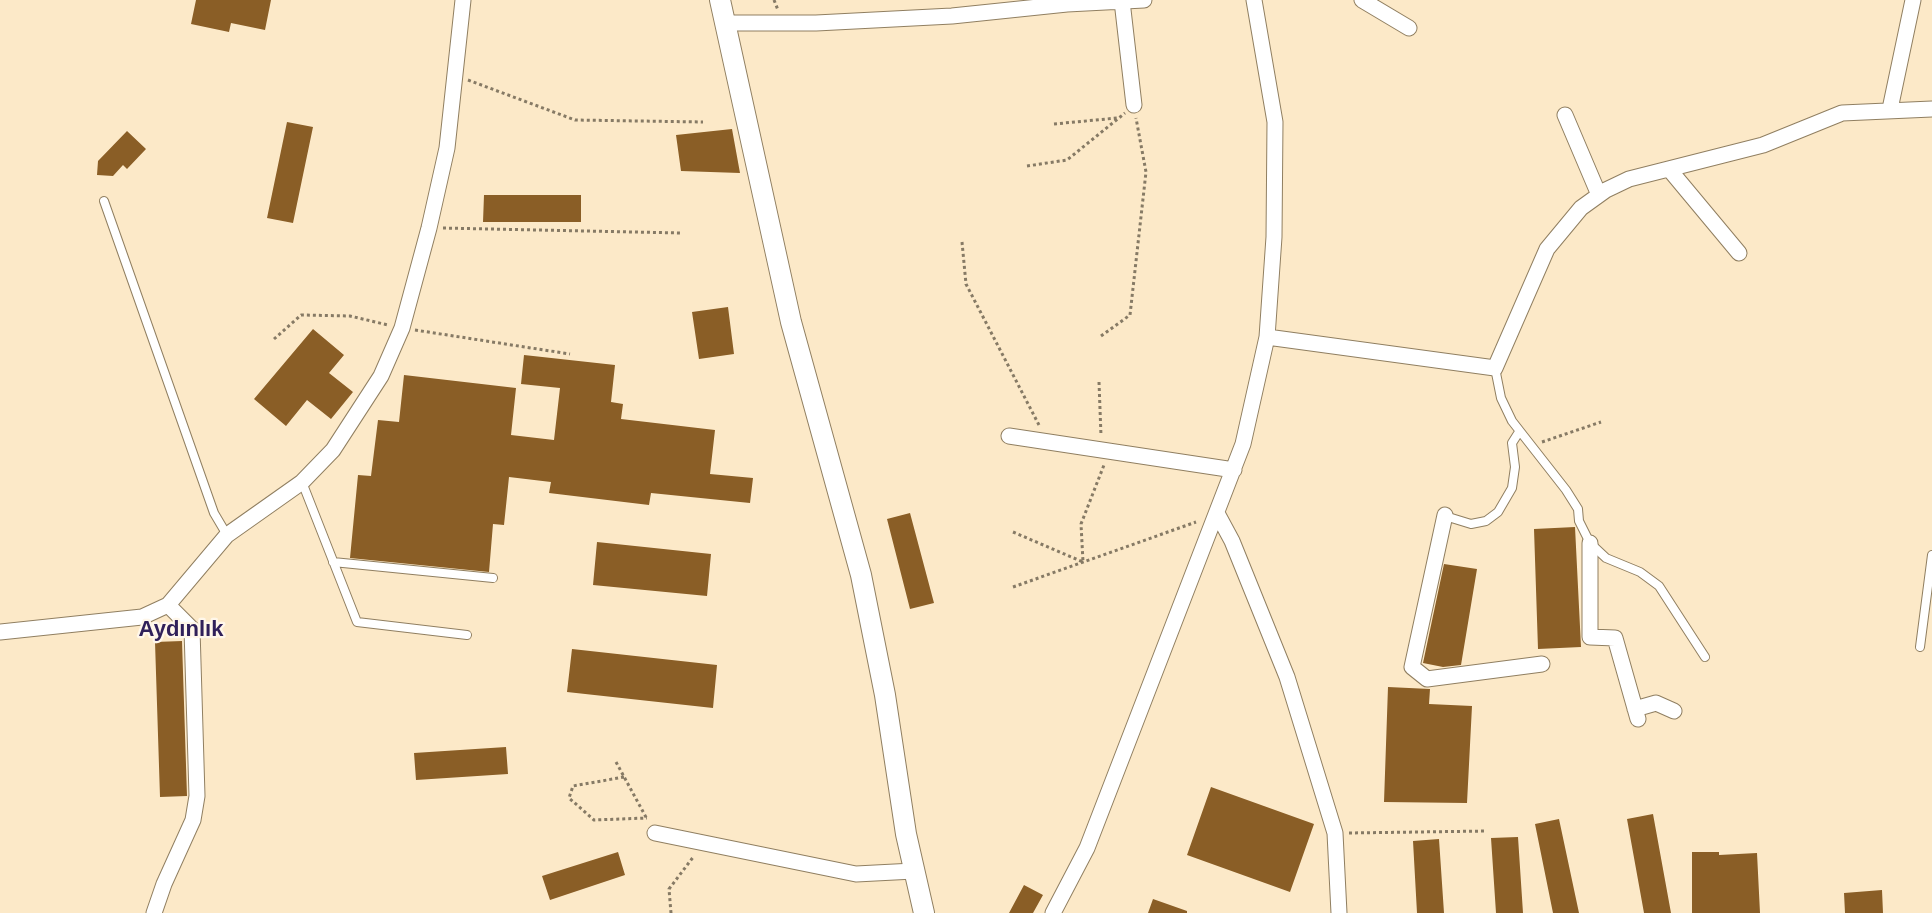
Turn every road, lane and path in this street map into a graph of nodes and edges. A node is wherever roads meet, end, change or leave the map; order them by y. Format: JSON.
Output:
{"nodes":[{"id":1,"x":463,"y":0,"type":"edge"},
{"id":2,"x":720,"y":0,"type":"edge"},
{"id":3,"x":1144,"y":0,"type":"edge"},
{"id":4,"x":1254,"y":0,"type":"edge"},
{"id":5,"x":1362,"y":0,"type":"edge"},
{"id":6,"x":1913,"y":0,"type":"edge"},
{"id":7,"x":1122,"y":1,"type":"edge"},
{"id":8,"x":727,"y":23,"type":"junction"},
{"id":9,"x":1409,"y":28,"type":"dead end"},
{"id":10,"x":455,"y":75,"type":"junction"},
{"id":11,"x":1134,"y":105,"type":"junction"},
{"id":12,"x":1890,"y":109,"type":"junction"},
{"id":13,"x":1932,"y":109,"type":"edge"},
{"id":14,"x":1565,"y":114,"type":"dead end"},
{"id":15,"x":1118,"y":118,"type":"junction"},
{"id":16,"x":703,"y":122,"type":"dead end"},
{"id":17,"x":1054,"y":124,"type":"dead end"},
{"id":18,"x":1027,"y":166,"type":"dead end"},
{"id":19,"x":1669,"y":169,"type":"junction"},
{"id":20,"x":1599,"y":195,"type":"junction"},
{"id":21,"x":104,"y":201,"type":"dead end"},
{"id":22,"x":429,"y":228,"type":"junction"},
{"id":23,"x":681,"y":233,"type":"dead end"},
{"id":24,"x":962,"y":242,"type":"dead end"},
{"id":25,"x":1739,"y":253,"type":"dead end"},
{"id":26,"x":402,"y":328,"type":"junction"},
{"id":27,"x":1101,"y":336,"type":"dead end"},
{"id":28,"x":1267,"y":337,"type":"junction"},
{"id":29,"x":274,"y":339,"type":"dead end"},
{"id":30,"x":570,"y":354,"type":"dead end"},
{"id":31,"x":1495,"y":368,"type":"junction"},
{"id":32,"x":1099,"y":381,"type":"dead end"},
{"id":33,"x":1601,"y":422,"type":"dead end"},
{"id":34,"x":1519,"y":432,"type":"junction"},
{"id":35,"x":1009,"y":436,"type":"dead end"},
{"id":36,"x":1048,"y":442,"type":"junction"},
{"id":37,"x":1532,"y":445,"type":"junction"},
{"id":38,"x":1105,"y":450,"type":"junction"},
{"id":39,"x":1234,"y":470,"type":"junction"},
{"id":40,"x":302,"y":482,"type":"junction"},
{"id":41,"x":1218,"y":515,"type":"junction"},
{"id":42,"x":1445,"y":516,"type":"joint"},
{"id":43,"x":1013,"y":532,"type":"dead end"},
{"id":44,"x":227,"y":535,"type":"junction"},
{"id":45,"x":1590,"y":543,"type":"junction"},
{"id":46,"x":1932,"y":555,"type":"edge"},
{"id":47,"x":333,"y":562,"type":"junction"},
{"id":48,"x":1083,"y":562,"type":"junction"},
{"id":49,"x":493,"y":578,"type":"dead end"},
{"id":50,"x":1013,"y":587,"type":"dead end"},
{"id":51,"x":168,"y":605,"type":"junction"},
{"id":52,"x":0,"y":632,"type":"edge"},
{"id":53,"x":466,"y":635,"type":"dead end"},
{"id":54,"x":1920,"y":647,"type":"dead end"},
{"id":55,"x":1705,"y":657,"type":"dead end"},
{"id":56,"x":1542,"y":663,"type":"dead end"},
{"id":57,"x":1674,"y":711,"type":"dead end"},
{"id":58,"x":616,"y":762,"type":"dead end"},
{"id":59,"x":624,"y":777,"type":"junction"},
{"id":60,"x":647,"y":818,"type":"junction"},
{"id":61,"x":1487,"y":831,"type":"dead end"},
{"id":62,"x":655,"y":833,"type":"joint"},
{"id":63,"x":1335,"y":833,"type":"junction"},
{"id":64,"x":704,"y":843,"type":"junction"},
{"id":65,"x":914,"y":871,"type":"junction"},
{"id":66,"x":154,"y":913,"type":"edge"},
{"id":67,"x":671,"y":913,"type":"edge"},
{"id":68,"x":924,"y":913,"type":"edge"},
{"id":69,"x":1053,"y":913,"type":"edge"},
{"id":70,"x":1339,"y":913,"type":"edge"}],
"edges":[{"from":1,"to":10,"type":"street"},
{"from":2,"to":8,"type":"street"},
{"from":3,"to":7,"type":"street"},
{"from":4,"to":28,"type":"street"},
{"from":5,"to":9,"type":"street"},
{"from":6,"to":12,"type":"street"},
{"from":7,"to":8,"type":"street"},
{"from":7,"to":11,"type":"street"},
{"from":8,"to":65,"type":"street"},
{"from":10,"to":16,"type":"path"},
{"from":10,"to":22,"type":"street"},
{"from":11,"to":15,"type":"path"},
{"from":11,"to":27,"type":"path"},
{"from":12,"to":13,"type":"street"},
{"from":12,"to":19,"type":"street"},
{"from":14,"to":20,"type":"street"},
{"from":15,"to":17,"type":"path"},
{"from":15,"to":18,"type":"path"},
{"from":19,"to":20,"type":"street"},
{"from":19,"to":25,"type":"street"},
{"from":20,"to":31,"type":"street"},
{"from":21,"to":44,"type":"lane"},
{"from":22,"to":23,"type":"path"},
{"from":22,"to":26,"type":"street"},
{"from":24,"to":36,"type":"path"},
{"from":26,"to":29,"type":"path"},
{"from":26,"to":30,"type":"path"},
{"from":26,"to":40,"type":"street"},
{"from":28,"to":31,"type":"street"},
{"from":28,"to":39,"type":"street"},
{"from":31,"to":34,"type":"lane"},
{"from":32,"to":38,"type":"path"},
{"from":33,"to":37,"type":"path"},
{"from":34,"to":37,"type":"lane"},
{"from":34,"to":42,"type":"lane"},
{"from":35,"to":36,"type":"street"},
{"from":36,"to":38,"type":"street"},
{"from":37,"to":45,"type":"lane"},
{"from":38,"to":39,"type":"street"},
{"from":38,"to":48,"type":"path"},
{"from":39,"to":41,"type":"street"},
{"from":40,"to":44,"type":"street"},
{"from":40,"to":47,"type":"lane"},
{"from":41,"to":48,"type":"path"},
{"from":41,"to":63,"type":"street"},
{"from":41,"to":69,"type":"street"},
{"from":42,"to":56,"type":"street"},
{"from":43,"to":48,"type":"path"},
{"from":44,"to":51,"type":"street"},
{"from":45,"to":55,"type":"lane"},
{"from":45,"to":57,"type":"street"},
{"from":46,"to":54,"type":"lane"},
{"from":47,"to":49,"type":"lane"},
{"from":47,"to":53,"type":"lane"},
{"from":48,"to":50,"type":"path"},
{"from":51,"to":52,"type":"street"},
{"from":51,"to":66,"type":"street"},
{"from":58,"to":59,"type":"path"},
{"from":59,"to":60,"type":"path"},
{"from":59,"to":60,"type":"path"},
{"from":60,"to":62,"type":"path"},
{"from":61,"to":63,"type":"path"},
{"from":62,"to":64,"type":"street"},
{"from":63,"to":70,"type":"street"},
{"from":64,"to":65,"type":"street"},
{"from":64,"to":67,"type":"path"},
{"from":65,"to":68,"type":"street"}]}
